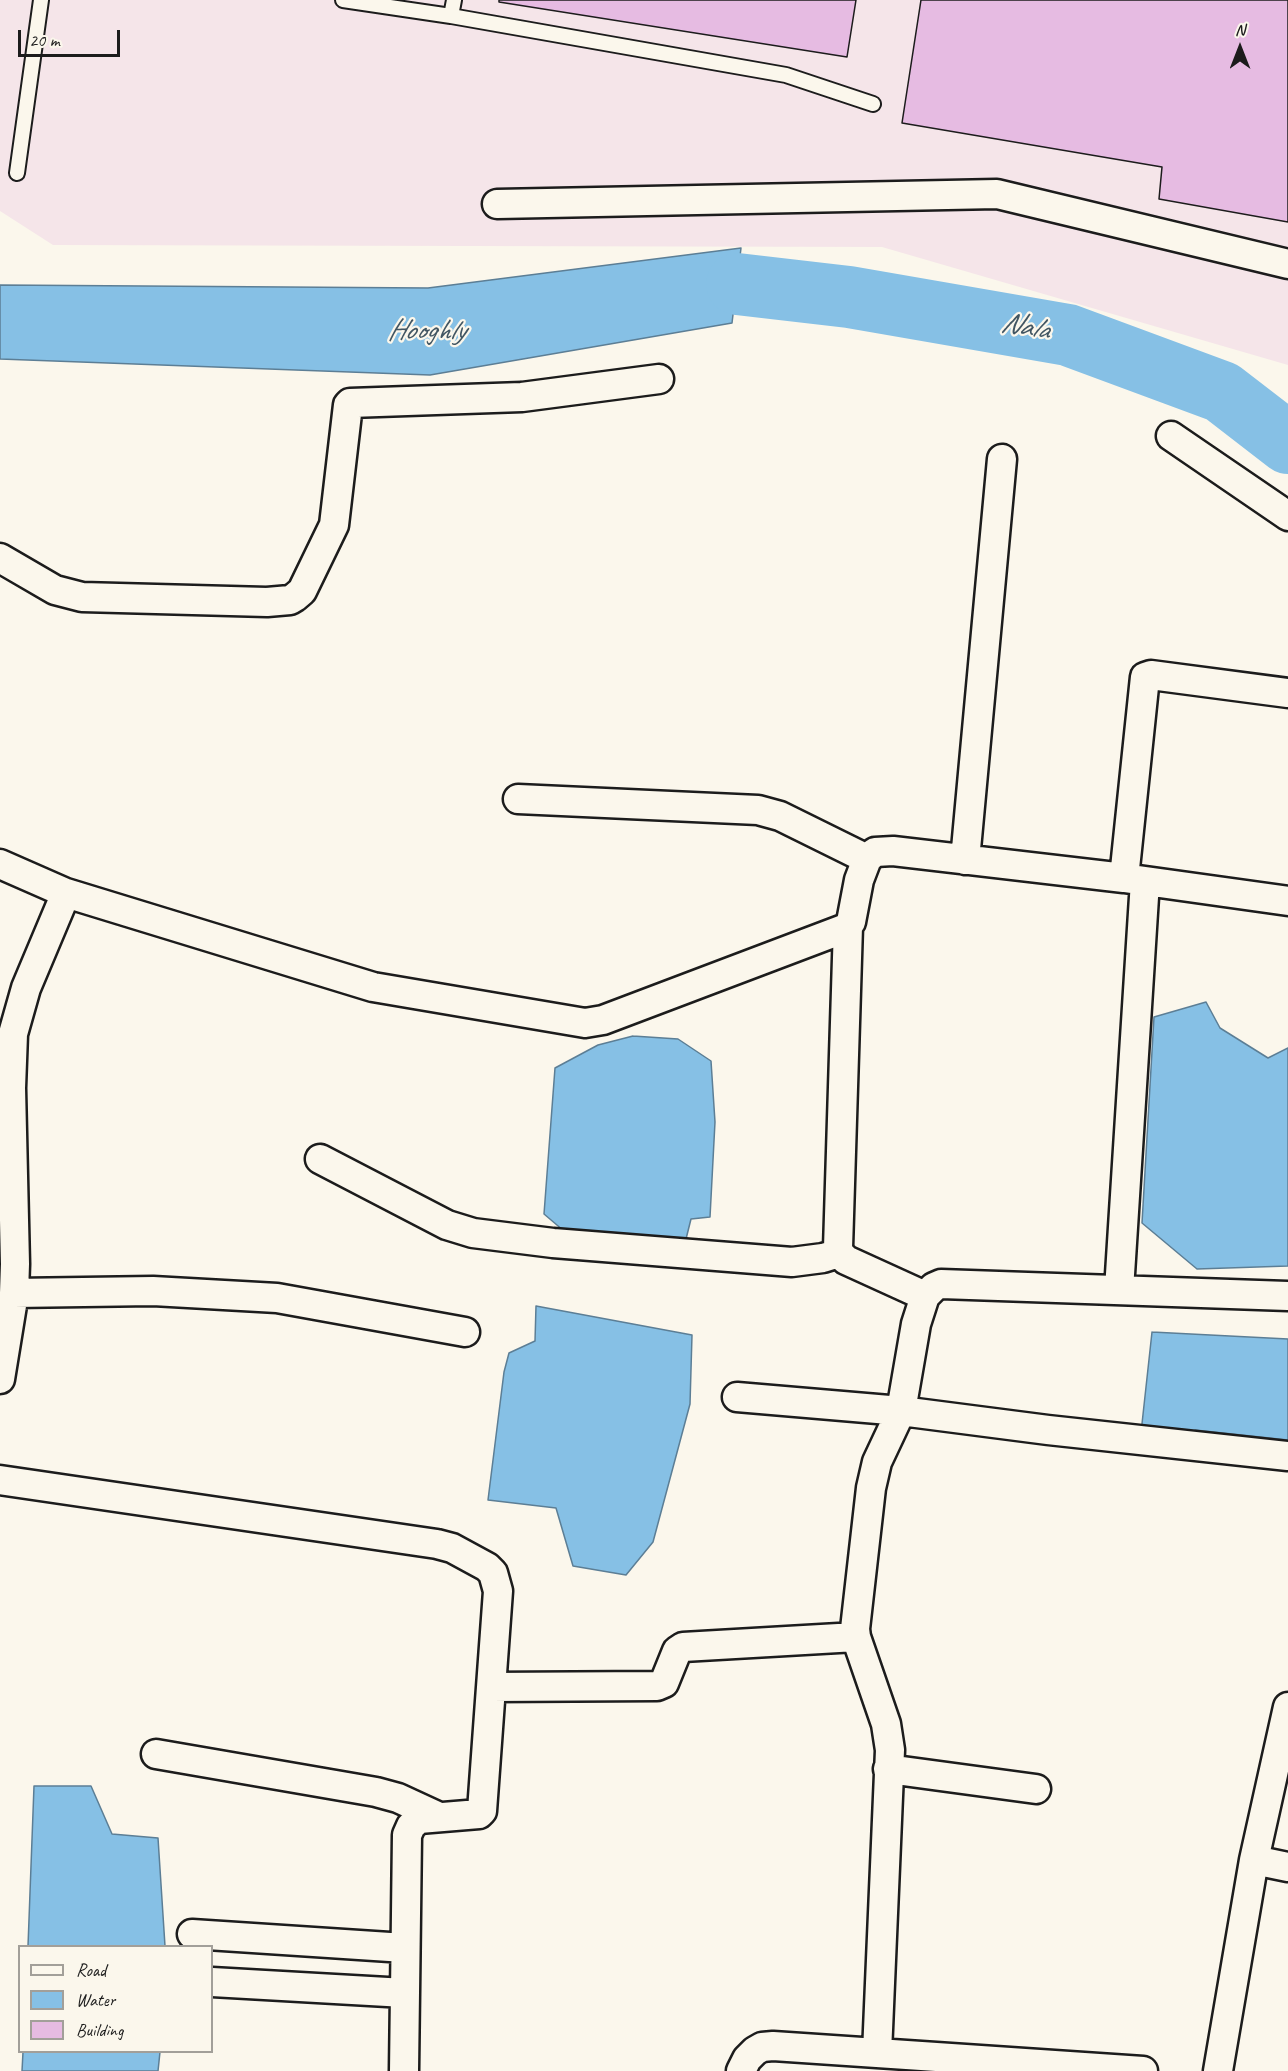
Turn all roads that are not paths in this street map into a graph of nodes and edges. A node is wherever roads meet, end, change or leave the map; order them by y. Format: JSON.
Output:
{"nodes":[{"id":1,"x":41,"y":0,"type":"edge"},
{"id":2,"x":344,"y":0,"type":"edge"},
{"id":3,"x":454,"y":0,"type":"edge"},
{"id":4,"x":451,"y":16,"type":"junction"},
{"id":5,"x":873,"y":104,"type":"dead end"},
{"id":6,"x":17,"y":173,"type":"dead end"},
{"id":7,"x":497,"y":204,"type":"dead end"},
{"id":8,"x":1288,"y":264,"type":"edge"},
{"id":9,"x":659,"y":379,"type":"dead end"},
{"id":10,"x":1171,"y":436,"type":"dead end"},
{"id":11,"x":1002,"y":459,"type":"dead end"},
{"id":12,"x":1288,"y":516,"type":"edge"},
{"id":13,"x":0,"y":558,"type":"edge"},
{"id":14,"x":1288,"y":693,"type":"edge"},
{"id":15,"x":518,"y":799,"type":"dead end"},
{"id":16,"x":867,"y":859,"type":"junction"},
{"id":17,"x":965,"y":860,"type":"junction"},
{"id":18,"x":0,"y":864,"type":"edge"},
{"id":19,"x":1135,"y":880,"type":"junction"},
{"id":20,"x":66,"y":893,"type":"junction"},
{"id":21,"x":1288,"y":901,"type":"edge"},
{"id":22,"x":848,"y":926,"type":"junction"},
{"id":23,"x":6,"y":1034,"type":"edge"},
{"id":24,"x":320,"y":1159,"type":"dead end"},
{"id":25,"x":839,"y":1253,"type":"junction"},
{"id":26,"x":1119,"y":1290,"type":"junction"},
{"id":27,"x":14,"y":1293,"type":"junction"},
{"id":28,"x":925,"y":1296,"type":"junction"},
{"id":29,"x":1288,"y":1296,"type":"edge"},
{"id":30,"x":465,"y":1332,"type":"dead end"},
{"id":31,"x":0,"y":1379,"type":"edge"},
{"id":32,"x":737,"y":1397,"type":"dead end"},
{"id":33,"x":901,"y":1411,"type":"junction"},
{"id":34,"x":1288,"y":1456,"type":"edge"},
{"id":35,"x":0,"y":1479,"type":"edge"},
{"id":36,"x":856,"y":1637,"type":"junction"},
{"id":37,"x":491,"y":1687,"type":"junction"},
{"id":38,"x":1288,"y":1707,"type":"edge"},
{"id":39,"x":156,"y":1754,"type":"dead end"},
{"id":40,"x":888,"y":1769,"type":"junction"},
{"id":41,"x":1036,"y":1789,"type":"dead end"},
{"id":42,"x":437,"y":1816,"type":"junction"},
{"id":43,"x":1254,"y":1860,"type":"junction"},
{"id":44,"x":1288,"y":1867,"type":"edge"},
{"id":45,"x":192,"y":1934,"type":"dead end"},
{"id":46,"x":405,"y":1948,"type":"junction"},
{"id":47,"x":213,"y":1982,"type":"edge"},
{"id":48,"x":405,"y":1993,"type":"junction"},
{"id":49,"x":877,"y":2053,"type":"junction"},
{"id":50,"x":1015,"y":2066,"type":"edge"},
{"id":51,"x":404,"y":2071,"type":"edge"},
{"id":52,"x":741,"y":2071,"type":"edge"},
{"id":53,"x":1143,"y":2071,"type":"edge"},
{"id":54,"x":1218,"y":2071,"type":"edge"}],
"edges":[{"from":1,"to":6,"type":"lane"},
{"from":2,"to":4,"type":"lane"},
{"from":3,"to":4,"type":"lane"},
{"from":4,"to":5,"type":"lane"},
{"from":7,"to":8,"type":"street"},
{"from":9,"to":13,"type":"street"},
{"from":10,"to":12,"type":"street"},
{"from":11,"to":17,"type":"street"},
{"from":14,"to":19,"type":"street"},
{"from":15,"to":16,"type":"street"},
{"from":16,"to":17,"type":"street"},
{"from":16,"to":22,"type":"street"},
{"from":17,"to":19,"type":"street"},
{"from":18,"to":20,"type":"street"},
{"from":19,"to":21,"type":"street"},
{"from":19,"to":26,"type":"street"},
{"from":20,"to":22,"type":"street"},
{"from":20,"to":23,"type":"street"},
{"from":22,"to":25,"type":"street"},
{"from":23,"to":27,"type":"street"},
{"from":24,"to":25,"type":"street"},
{"from":25,"to":28,"type":"street"},
{"from":26,"to":28,"type":"street"},
{"from":26,"to":29,"type":"street"},
{"from":27,"to":30,"type":"street"},
{"from":27,"to":31,"type":"street"},
{"from":28,"to":33,"type":"street"},
{"from":32,"to":33,"type":"street"},
{"from":33,"to":34,"type":"street"},
{"from":33,"to":36,"type":"street"},
{"from":35,"to":37,"type":"street"},
{"from":36,"to":37,"type":"street"},
{"from":36,"to":40,"type":"street"},
{"from":37,"to":42,"type":"street"},
{"from":38,"to":43,"type":"street"},
{"from":39,"to":42,"type":"street"},
{"from":40,"to":41,"type":"street"},
{"from":40,"to":49,"type":"street"},
{"from":42,"to":46,"type":"street"},
{"from":43,"to":44,"type":"street"},
{"from":43,"to":54,"type":"street"},
{"from":45,"to":46,"type":"street"},
{"from":46,"to":48,"type":"street"},
{"from":47,"to":48,"type":"street"},
{"from":48,"to":51,"type":"street"},
{"from":49,"to":50,"type":"street"},
{"from":49,"to":52,"type":"street"},
{"from":50,"to":53,"type":"street"}]}
